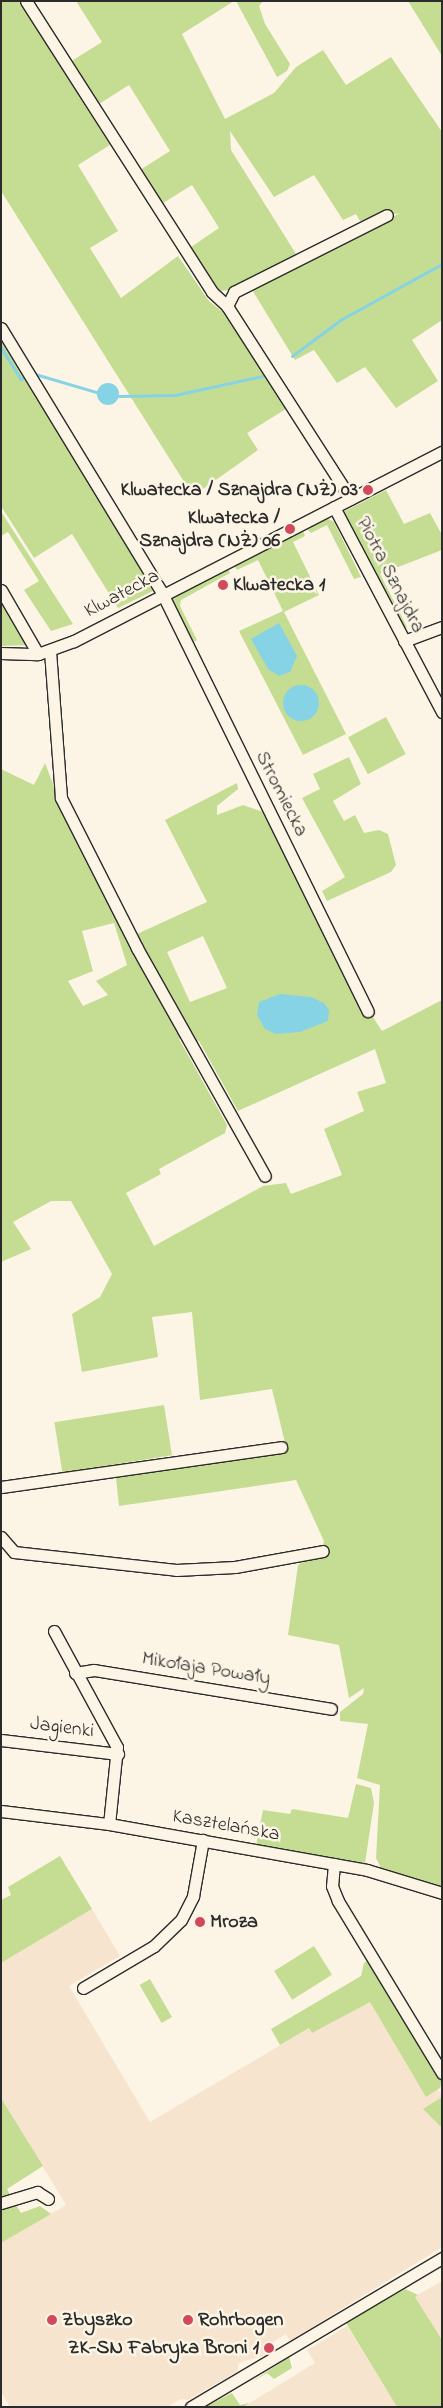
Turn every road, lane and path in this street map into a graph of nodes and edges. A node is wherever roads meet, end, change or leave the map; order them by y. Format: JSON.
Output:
{"nodes":[{"id":1,"x":26,"y":1,"type":"edge"},
{"id":2,"x":387,"y":215,"type":"dead end"},
{"id":3,"x":227,"y":306,"type":"junction"},
{"id":4,"x":1,"y":328,"type":"edge"},
{"id":5,"x":442,"y":452,"type":"edge"},
{"id":6,"x":351,"y":499,"type":"junction"},
{"id":7,"x":334,"y":507,"type":"junction"},
{"id":8,"x":1,"y":590,"type":"edge"},
{"id":9,"x":162,"y":593,"type":"junction"},
{"id":10,"x":442,"y":627,"type":"edge"},
{"id":11,"x":404,"y":641,"type":"junction"},
{"id":12,"x":50,"y":651,"type":"junction"},
{"id":13,"x":1,"y":653,"type":"edge"},
{"id":14,"x":38,"y":654,"type":"junction"},
{"id":15,"x":442,"y":712,"type":"edge"},
{"id":16,"x":368,"y":1011,"type":"dead end"},
{"id":17,"x":265,"y":1176,"type":"dead end"},
{"id":18,"x":281,"y":1447,"type":"dead end"},
{"id":19,"x":1,"y":1487,"type":"edge"},
{"id":20,"x":1,"y":1537,"type":"edge"},
{"id":21,"x":323,"y":1551,"type":"dead end"},
{"id":22,"x":54,"y":1631,"type":"dead end"},
{"id":23,"x":75,"y":1673,"type":"junction"},
{"id":24,"x":330,"y":1710,"type":"dead end"},
{"id":25,"x":1,"y":1740,"type":"edge"},
{"id":26,"x":118,"y":1754,"type":"junction"},
{"id":27,"x":1,"y":1811,"type":"edge"},
{"id":28,"x":109,"y":1824,"type":"junction"},
{"id":29,"x":203,"y":1840,"type":"junction"},
{"id":30,"x":334,"y":1864,"type":"junction"},
{"id":31,"x":442,"y":1893,"type":"edge"},
{"id":32,"x":83,"y":1988,"type":"dead end"},
{"id":33,"x":442,"y":2072,"type":"edge"},
{"id":34,"x":48,"y":2199,"type":"dead end"},
{"id":35,"x":1,"y":2203,"type":"edge"},
{"id":36,"x":442,"y":2258,"type":"edge"},
{"id":37,"x":191,"y":2407,"type":"edge"}],
"edges":[{"from":1,"to":3,"type":"street"},
{"from":2,"to":3,"type":"street"},
{"from":3,"to":6,"type":"street"},
{"from":4,"to":9,"type":"street","name":"Stromiecka"},
{"from":5,"to":6,"type":"street","name":"Klwatecka"},
{"from":6,"to":7,"type":"street","name":"Klwatecka"},
{"from":7,"to":9,"type":"street","name":"Klwatecka"},
{"from":7,"to":11,"type":"street","name":"Piotra Sznajdra"},
{"from":8,"to":14,"type":"street"},
{"from":9,"to":12,"type":"street","name":"Klwatecka"},
{"from":9,"to":16,"type":"street","name":"Stromiecka"},
{"from":10,"to":11,"type":"street"},
{"from":11,"to":15,"type":"street","name":"Piotra Sznajdra"},
{"from":12,"to":14,"type":"street","name":"Klwatecka"},
{"from":12,"to":17,"type":"street"},
{"from":13,"to":14,"type":"street","name":"Klwatecka"},
{"from":18,"to":19,"type":"street"},
{"from":20,"to":21,"type":"street"},
{"from":22,"to":23,"type":"street"},
{"from":23,"to":24,"type":"street","name":"Mikołaja Powały"},
{"from":23,"to":26,"type":"street"},
{"from":25,"to":26,"type":"street","name":"Jagienki"},
{"from":26,"to":28,"type":"street"},
{"from":27,"to":28,"type":"street","name":"Kasztelańska"},
{"from":28,"to":29,"type":"street","name":"Kasztelańska"},
{"from":29,"to":30,"type":"street","name":"Kasztelańska"},
{"from":29,"to":32,"type":"street"},
{"from":30,"to":31,"type":"street","name":"Kasztelańska"},
{"from":30,"to":33,"type":"street"},
{"from":34,"to":35,"type":"street"},
{"from":36,"to":37,"type":"street"}]}
